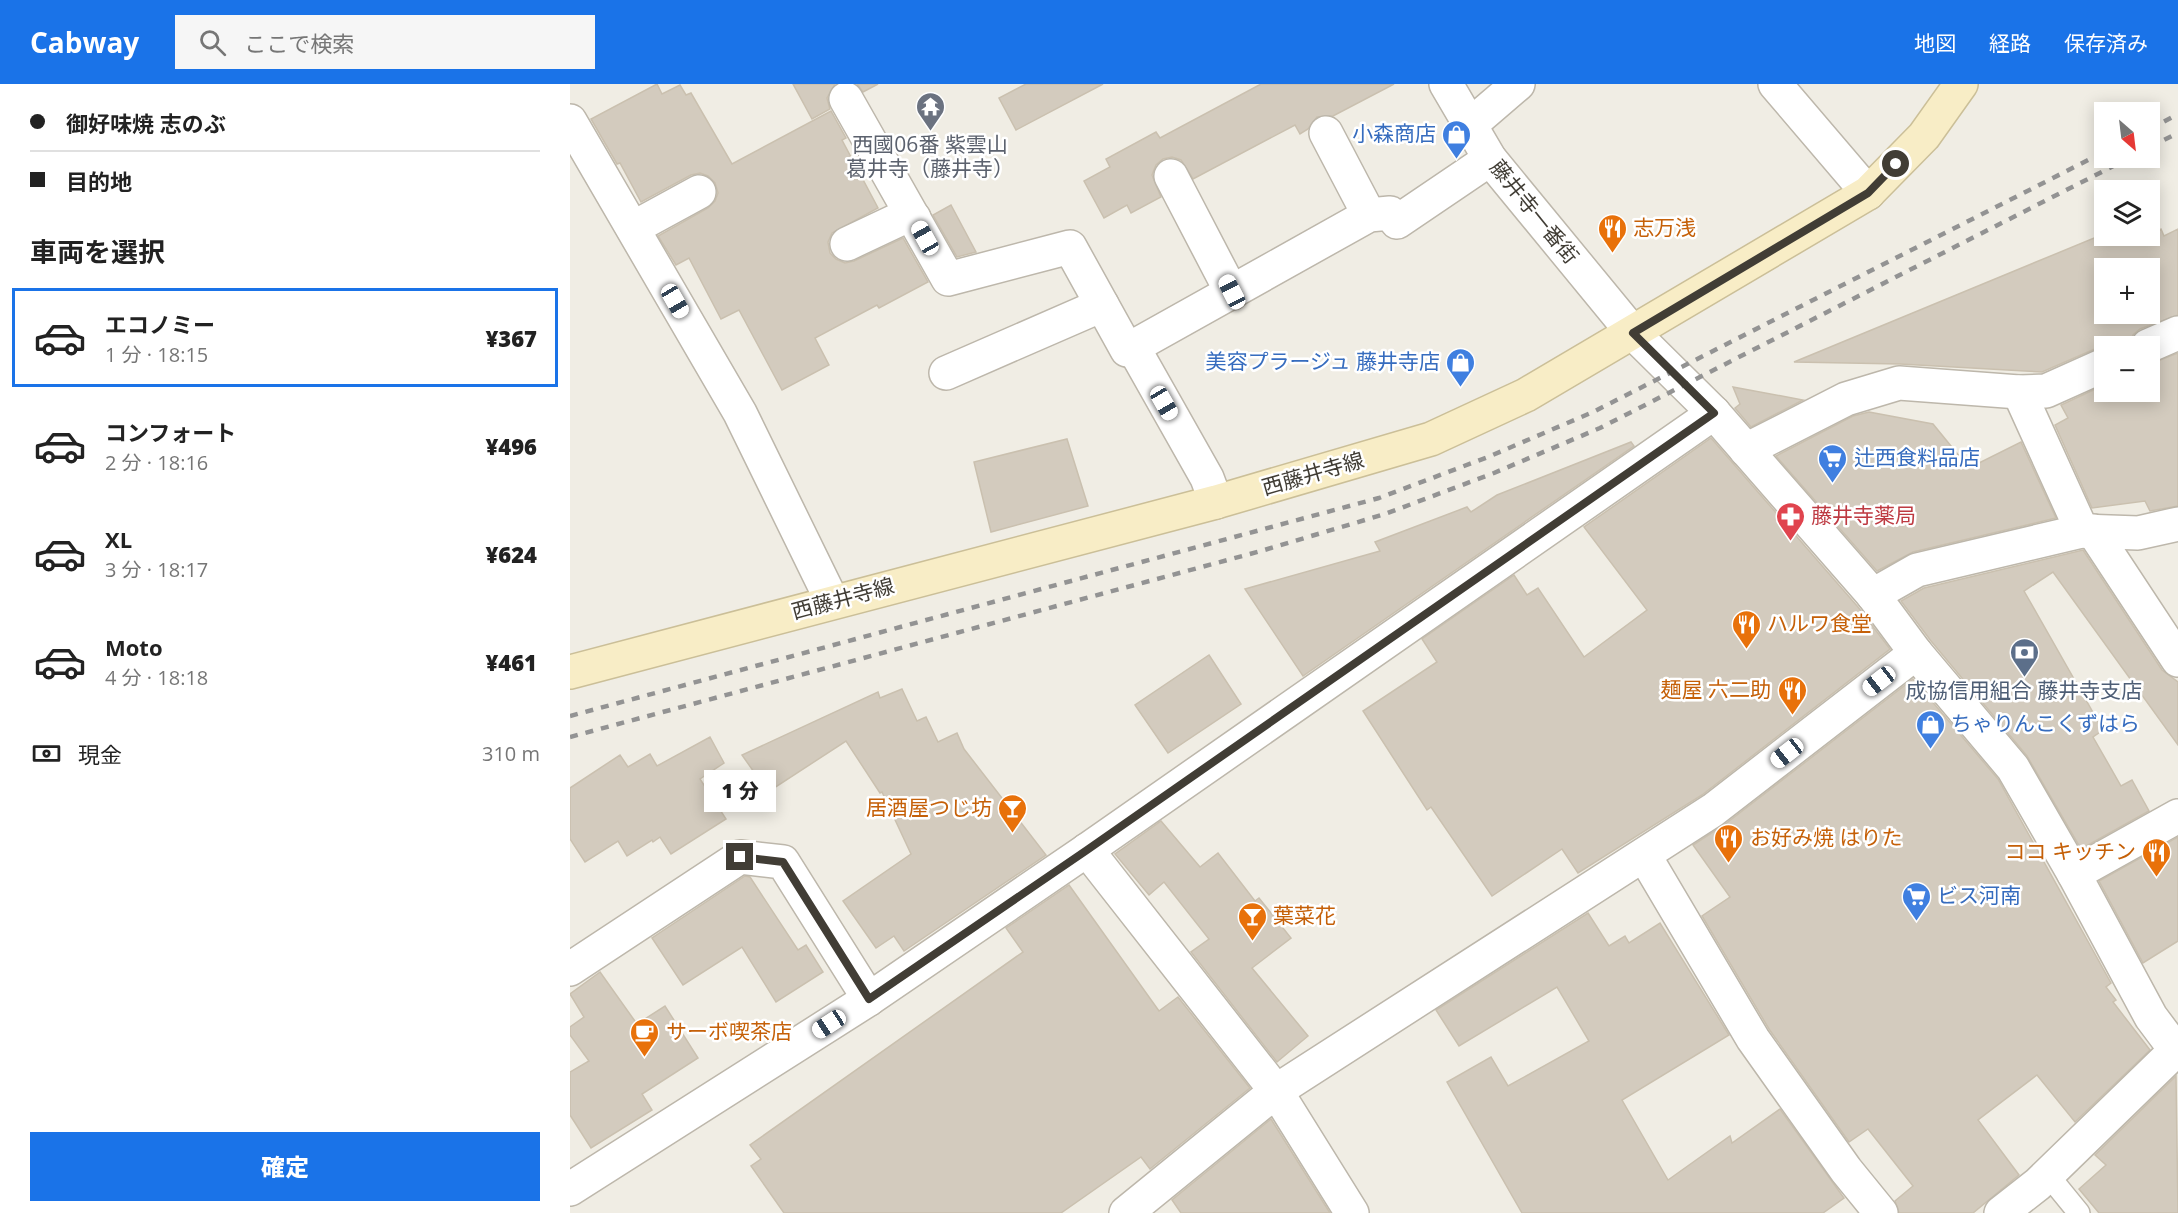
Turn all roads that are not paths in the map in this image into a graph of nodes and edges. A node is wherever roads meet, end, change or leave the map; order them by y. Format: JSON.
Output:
{"nodes":[{"id":1,"x":1446,"y":84,"type":"edge"},
{"id":2,"x":1518,"y":84,"type":"edge"},
{"id":3,"x":1775,"y":84,"type":"edge"},
{"id":4,"x":1961,"y":84,"type":"edge"},
{"id":5,"x":846,"y":99,"type":"dead end"},
{"id":6,"x":570,"y":121,"type":"edge"},
{"id":7,"x":1469,"y":126,"type":"junction"},
{"id":8,"x":1326,"y":133,"type":"dead end"},
{"id":9,"x":1490,"y":159,"type":"junction"},
{"id":10,"x":1171,"y":176,"type":"dead end"},
{"id":11,"x":699,"y":192,"type":"dead end"},
{"id":12,"x":1868,"y":193,"type":"junction"},
{"id":13,"x":1369,"y":215,"type":"junction"},
{"id":14,"x":914,"y":218,"type":"junction"},
{"id":15,"x":633,"y":228,"type":"junction"},
{"id":16,"x":847,"y":244,"type":"dead end"},
{"id":17,"x":1232,"y":292,"type":"junction"},
{"id":18,"x":1102,"y":304,"type":"junction"},
{"id":19,"x":1633,"y":333,"type":"junction"},
{"id":20,"x":2178,"y":333,"type":"edge"},
{"id":21,"x":2160,"y":341,"type":"edge"},
{"id":22,"x":1133,"y":347,"type":"junction"},
{"id":23,"x":2094,"y":369,"type":"edge"},
{"id":24,"x":946,"y":373,"type":"dead end"},
{"id":25,"x":2019,"y":392,"type":"junction"},
{"id":26,"x":1718,"y":417,"type":"junction"},
{"id":27,"x":1746,"y":450,"type":"junction"},
{"id":28,"x":1216,"y":502,"type":"junction"},
{"id":29,"x":2178,"y":524,"type":"edge"},
{"id":30,"x":2088,"y":531,"type":"junction"},
{"id":31,"x":1873,"y":595,"type":"junction"},
{"id":32,"x":832,"y":601,"type":"junction"},
{"id":33,"x":1916,"y":653,"type":"junction"},
{"id":34,"x":2178,"y":660,"type":"edge"},
{"id":35,"x":570,"y":672,"type":"edge"},
{"id":36,"x":2178,"y":816,"type":"edge"},
{"id":37,"x":1087,"y":850,"type":"junction"},
{"id":38,"x":1644,"y":855,"type":"junction"},
{"id":39,"x":2074,"y":874,"type":"junction"},
{"id":40,"x":570,"y":969,"type":"edge"},
{"id":41,"x":869,"y":999,"type":"junction"},
{"id":42,"x":2177,"y":1052,"type":"edge"},
{"id":43,"x":1276,"y":1091,"type":"junction"},
{"id":44,"x":2048,"y":1174,"type":"junction"},
{"id":45,"x":570,"y":1189,"type":"edge"},
{"id":46,"x":1126,"y":1213,"type":"edge"},
{"id":47,"x":1352,"y":1213,"type":"edge"},
{"id":48,"x":1881,"y":1213,"type":"edge"},
{"id":49,"x":2001,"y":1213,"type":"edge"},
{"id":50,"x":2079,"y":1213,"type":"edge"}],
"edges":[{"from":1,"to":7,"type":"street","name":"藤井寺一番街"},
{"from":2,"to":7,"type":"street"},
{"from":3,"to":12,"type":"street"},
{"from":4,"to":12,"type":"main road","name":"西藤井寺線"},
{"from":5,"to":14,"type":"street"},
{"from":6,"to":15,"type":"street"},
{"from":7,"to":9,"type":"street","name":"藤井寺一番街"},
{"from":8,"to":13,"type":"street"},
{"from":9,"to":13,"type":"street"},
{"from":9,"to":19,"type":"street","name":"藤井寺一番街"},
{"from":10,"to":17,"type":"street"},
{"from":11,"to":15,"type":"street"},
{"from":12,"to":19,"type":"main road","name":"西藤井寺線"},
{"from":13,"to":17,"type":"street"},
{"from":14,"to":16,"type":"street"},
{"from":14,"to":18,"type":"street"},
{"from":15,"to":32,"type":"street"},
{"from":17,"to":22,"type":"street"},
{"from":18,"to":22,"type":"street"},
{"from":18,"to":24,"type":"street"},
{"from":19,"to":26,"type":"street","name":"藤井寺一番街"},
{"from":19,"to":28,"type":"main road","name":"西藤井寺線"},
{"from":20,"to":21,"type":"street"},
{"from":22,"to":28,"type":"street"},
{"from":23,"to":25,"type":"street"},
{"from":25,"to":27,"type":"street"},
{"from":25,"to":30,"type":"street"},
{"from":26,"to":27,"type":"street","name":"藤井寺一番街"},
{"from":26,"to":37,"type":"street"},
{"from":27,"to":31,"type":"street","name":"藤井寺一番街"},
{"from":28,"to":32,"type":"main road","name":"西藤井寺線"},
{"from":29,"to":30,"type":"street"},
{"from":30,"to":31,"type":"street"},
{"from":30,"to":34,"type":"street"},
{"from":31,"to":33,"type":"street","name":"藤井寺一番街"},
{"from":32,"to":35,"type":"main road","name":"西藤井寺線"},
{"from":33,"to":38,"type":"street"},
{"from":33,"to":39,"type":"street","name":"藤井寺一番街"},
{"from":36,"to":39,"type":"street"},
{"from":37,"to":41,"type":"street"},
{"from":37,"to":43,"type":"street"},
{"from":38,"to":43,"type":"street"},
{"from":38,"to":48,"type":"street"},
{"from":39,"to":42,"type":"street","name":"藤井寺一番街"},
{"from":40,"to":41,"type":"street"},
{"from":41,"to":45,"type":"street"},
{"from":42,"to":44,"type":"street"},
{"from":43,"to":46,"type":"street"},
{"from":43,"to":47,"type":"street"},
{"from":44,"to":49,"type":"street"},
{"from":44,"to":50,"type":"lane"}]}
